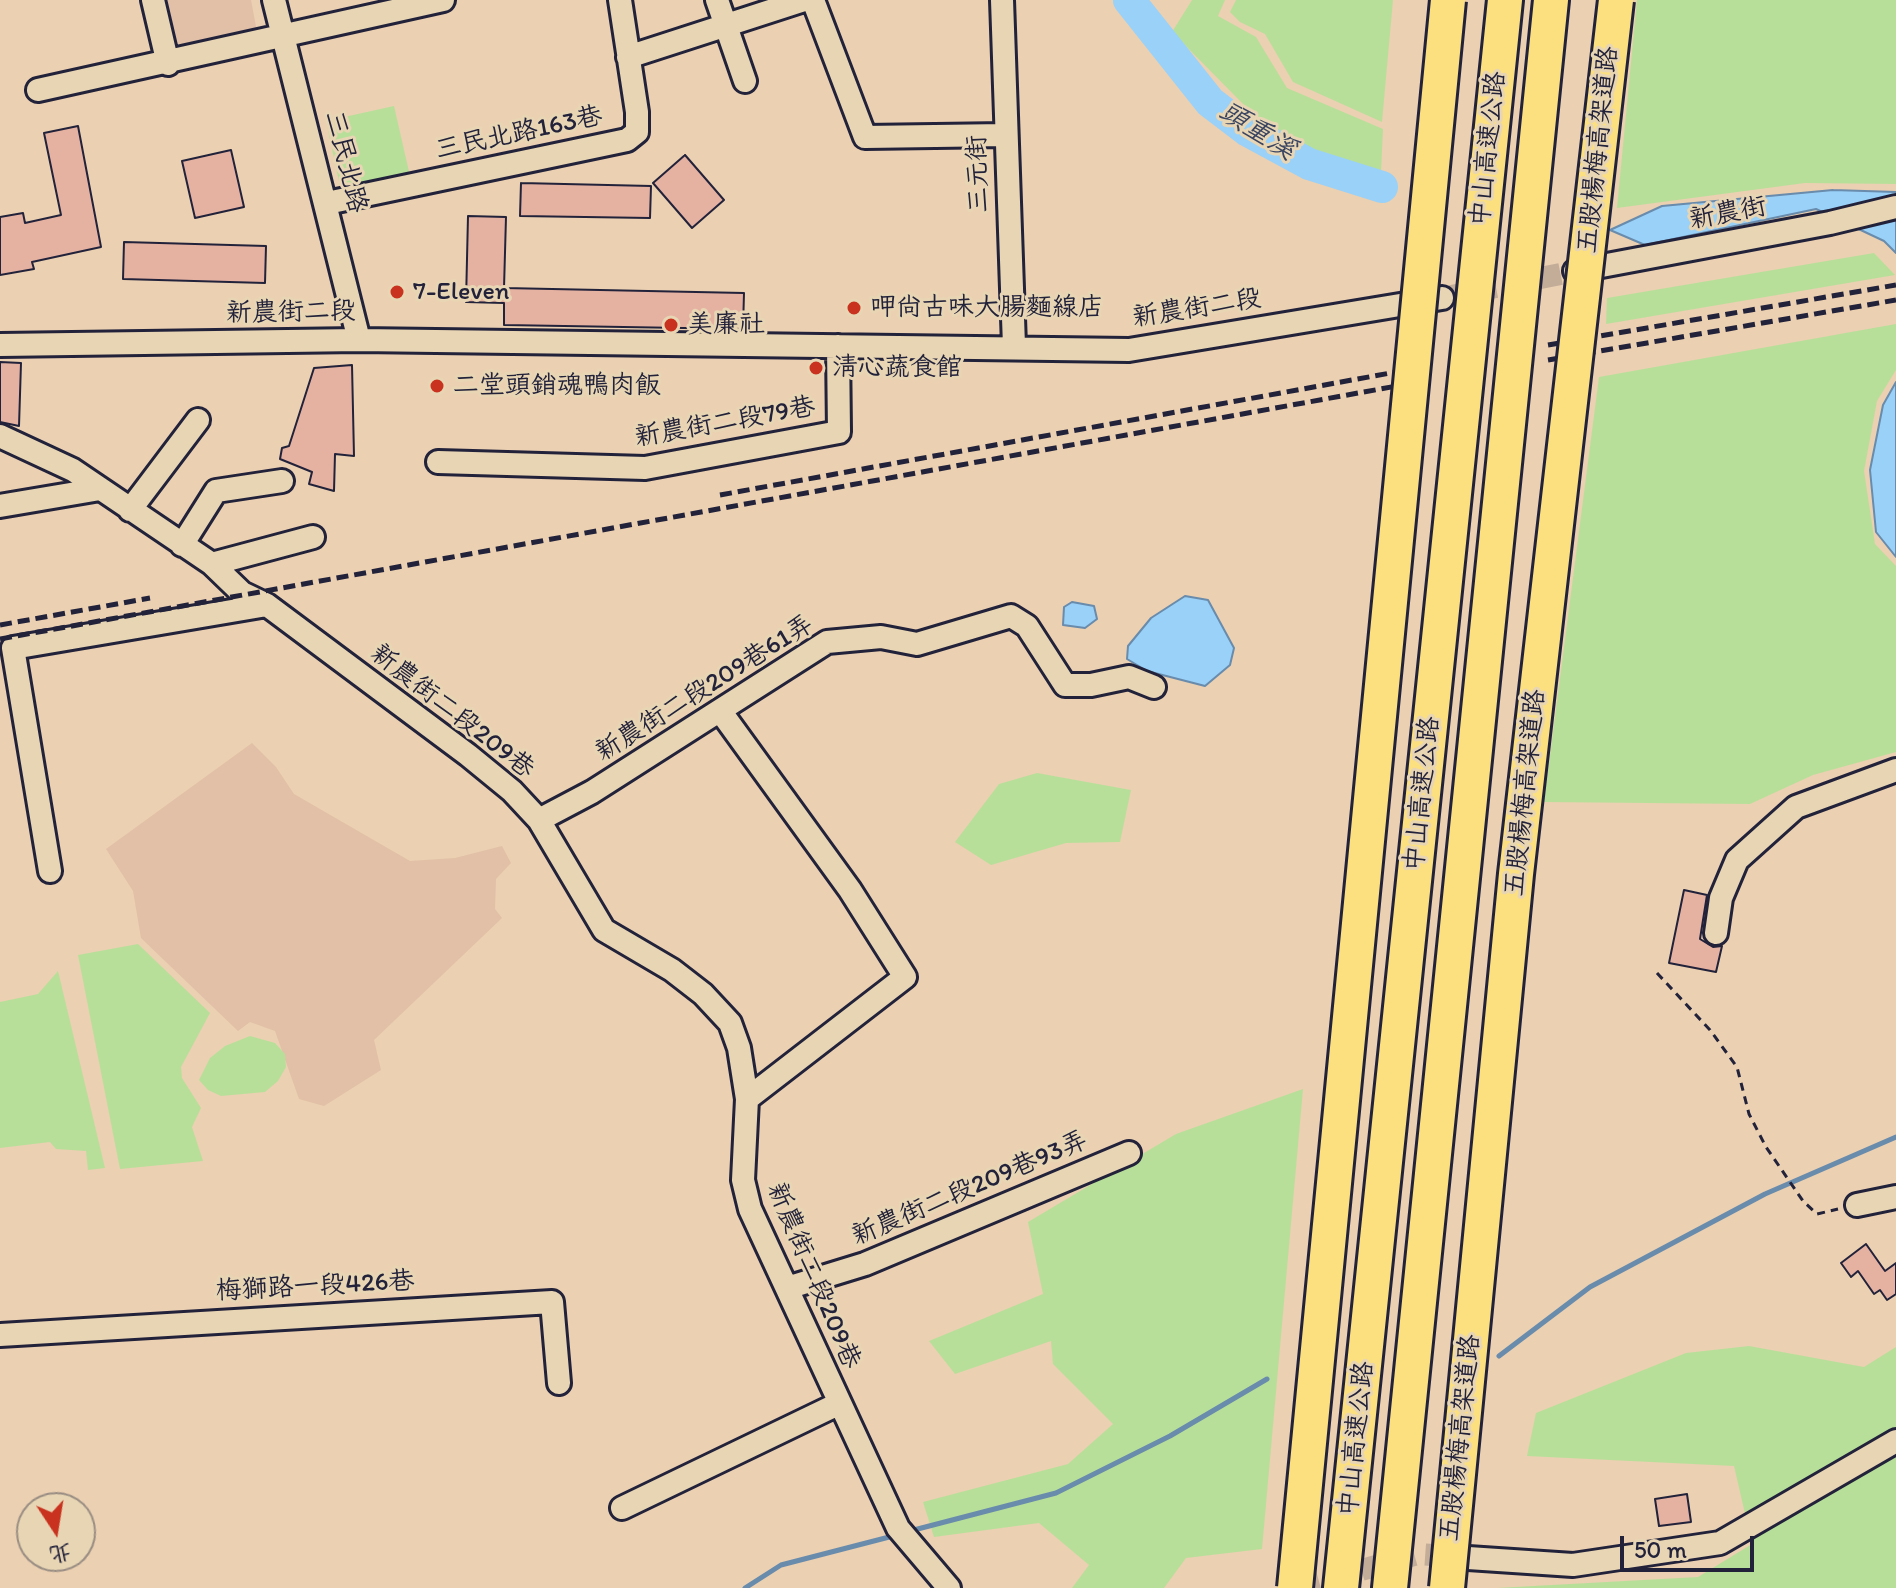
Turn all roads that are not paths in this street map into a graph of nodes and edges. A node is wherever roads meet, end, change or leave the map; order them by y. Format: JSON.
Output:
{"nodes":[{"id":1,"x":153,"y":0,"type":"edge"},
{"id":2,"x":274,"y":0,"type":"edge"},
{"id":3,"x":443,"y":0,"type":"edge"},
{"id":4,"x":620,"y":0,"type":"edge"},
{"id":5,"x":717,"y":0,"type":"edge"},
{"id":6,"x":804,"y":0,"type":"edge"},
{"id":7,"x":813,"y":0,"type":"edge"},
{"id":8,"x":1002,"y":0,"type":"edge"},
{"id":9,"x":1448,"y":0,"type":"edge"},
{"id":10,"x":1481,"y":0,"type":"edge"},
{"id":11,"x":1505,"y":0,"type":"edge"},
{"id":12,"x":1616,"y":0,"type":"edge"},
{"id":13,"x":409,"y":4,"type":"edge"},
{"id":14,"x":1551,"y":11,"type":"edge"},
{"id":15,"x":728,"y":26,"type":"junction"},
{"id":16,"x":283,"y":36,"type":"junction"},
{"id":17,"x":628,"y":57,"type":"junction"},
{"id":18,"x":168,"y":64,"type":"junction"},
{"id":19,"x":745,"y":81,"type":"dead end"},
{"id":20,"x":38,"y":90,"type":"dead end"},
{"id":21,"x":1491,"y":132,"type":"junction"},
{"id":22,"x":1005,"y":135,"type":"junction"},
{"id":23,"x":327,"y":203,"type":"junction"},
{"id":24,"x":1896,"y":207,"type":"edge"},
{"id":25,"x":1570,"y":272,"type":"tunnel mouth"},
{"id":26,"x":1442,"y":298,"type":"tunnel mouth"},
{"id":27,"x":359,"y":340,"type":"junction"},
{"id":28,"x":0,"y":345,"type":"edge"},
{"id":29,"x":838,"y":346,"type":"junction"},
{"id":30,"x":1014,"y":346,"type":"junction"},
{"id":31,"x":198,"y":420,"type":"dead end"},
{"id":32,"x":0,"y":436,"type":"edge"},
{"id":33,"x":438,"y":462,"type":"dead end"},
{"id":34,"x":282,"y":481,"type":"dead end"},
{"id":35,"x":100,"y":489,"type":"junction"},
{"id":36,"x":0,"y":506,"type":"edge"},
{"id":37,"x":130,"y":510,"type":"junction"},
{"id":38,"x":313,"y":537,"type":"dead end"},
{"id":39,"x":182,"y":545,"type":"junction"},
{"id":40,"x":212,"y":564,"type":"junction"},
{"id":41,"x":267,"y":605,"type":"junction"},
{"id":42,"x":6,"y":650,"type":"edge"},
{"id":43,"x":1154,"y":687,"type":"dead end"},
{"id":44,"x":721,"y":712,"type":"junction"},
{"id":45,"x":1896,"y":770,"type":"edge"},
{"id":46,"x":539,"y":820,"type":"junction"},
{"id":47,"x":50,"y":871,"type":"dead end"},
{"id":48,"x":1716,"y":933,"type":"dead end"},
{"id":49,"x":747,"y":1099,"type":"junction"},
{"id":50,"x":1129,"y":1153,"type":"dead end"},
{"id":51,"x":1896,"y":1197,"type":"edge"},
{"id":52,"x":1857,"y":1205,"type":"road end"},
{"id":53,"x":787,"y":1288,"type":"junction"},
{"id":54,"x":0,"y":1335,"type":"edge"},
{"id":55,"x":559,"y":1383,"type":"dead end"},
{"id":56,"x":838,"y":1404,"type":"junction"},
{"id":57,"x":1896,"y":1441,"type":"edge"},
{"id":58,"x":622,"y":1508,"type":"dead end"},
{"id":59,"x":1468,"y":1558,"type":"tunnel mouth"},
{"id":60,"x":949,"y":1588,"type":"edge"},
{"id":61,"x":1295,"y":1588,"type":"edge"},
{"id":62,"x":1341,"y":1588,"type":"edge"},
{"id":63,"x":1390,"y":1588,"type":"edge"},
{"id":64,"x":1447,"y":1588,"type":"edge"}],
"edges":[{"from":1,"to":18,"type":"street"},
{"from":2,"to":16,"type":"street","name":"三民北路"},
{"from":3,"to":13,"type":"street"},
{"from":4,"to":17,"type":"street","name":"三民北路163巷"},
{"from":5,"to":15,"type":"street"},
{"from":6,"to":15,"type":"street"},
{"from":7,"to":22,"type":"street"},
{"from":8,"to":22,"type":"street","name":"三元街"},
{"from":9,"to":61,"type":"highway","bridge":true},
{"from":10,"to":21,"type":"highway"},
{"from":11,"to":21,"type":"highway","name":"中山高速公路"},
{"from":12,"to":64,"type":"highway","name":"五股楊梅高架道路","bridge":true},
{"from":13,"to":16,"type":"street"},
{"from":14,"to":63,"type":"highway","name":"中山高速公路"},
{"from":15,"to":17,"type":"street"},
{"from":15,"to":19,"type":"street"},
{"from":16,"to":18,"type":"street"},
{"from":16,"to":23,"type":"street","name":"三民北路"},
{"from":17,"to":23,"type":"street","name":"三民北路163巷"},
{"from":18,"to":20,"type":"street"},
{"from":21,"to":62,"type":"highway","name":"中山高速公路"},
{"from":22,"to":30,"type":"street","name":"三元街"},
{"from":23,"to":27,"type":"street","name":"三民北路"},
{"from":24,"to":25,"type":"street","name":"新農街"},
{"from":26,"to":30,"type":"street","name":"新農街二段"},
{"from":27,"to":28,"type":"street","name":"新農街二段"},
{"from":27,"to":29,"type":"street","name":"新農街二段"},
{"from":29,"to":30,"type":"street","name":"新農街二段"},
{"from":29,"to":33,"type":"street","name":"新農街二段79巷"},
{"from":31,"to":37,"type":"street"},
{"from":32,"to":35,"type":"street","name":"新農街二段209巷"},
{"from":34,"to":39,"type":"street"},
{"from":35,"to":36,"type":"street"},
{"from":35,"to":37,"type":"street","name":"新農街二段209巷"},
{"from":37,"to":39,"type":"street","name":"新農街二段209巷"},
{"from":38,"to":40,"type":"street"},
{"from":39,"to":40,"type":"street","name":"新農街二段209巷"},
{"from":40,"to":41,"type":"street","name":"新農街二段209巷"},
{"from":41,"to":42,"type":"street"},
{"from":41,"to":46,"type":"street","name":"新農街二段209巷"},
{"from":42,"to":47,"type":"street"},
{"from":43,"to":44,"type":"street","name":"新農街二段209巷61弄"},
{"from":44,"to":46,"type":"street","name":"新農街二段209巷61弄"},
{"from":44,"to":49,"type":"street"},
{"from":45,"to":48,"type":"street"},
{"from":46,"to":49,"type":"street","name":"新農街二段209巷"},
{"from":49,"to":53,"type":"street","name":"新農街二段209巷"},
{"from":50,"to":53,"type":"street","name":"新農街二段209巷93弄"},
{"from":51,"to":52,"type":"street"},
{"from":53,"to":56,"type":"street","name":"新農街二段209巷"},
{"from":54,"to":55,"type":"street","name":"梅獅路一段426巷"},
{"from":56,"to":58,"type":"street"},
{"from":56,"to":60,"type":"street","name":"新農街二段209巷"},
{"from":57,"to":59,"type":"street"}]}
